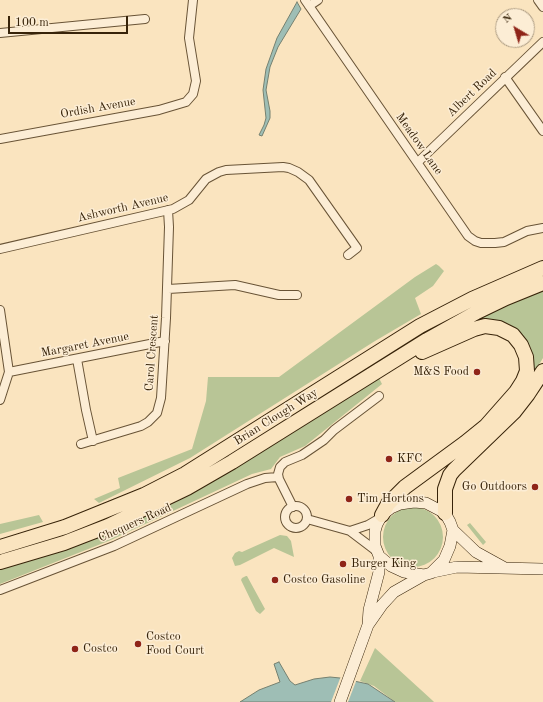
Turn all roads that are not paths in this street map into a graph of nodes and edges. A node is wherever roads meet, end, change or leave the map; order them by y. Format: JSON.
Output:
{"nodes":[{"id":1,"x":193,"y":0,"type":"edge"},
{"id":2,"x":318,"y":0,"type":"edge"},
{"id":3,"x":538,"y":0,"type":"edge"},
{"id":4,"x":307,"y":3,"type":"edge"},
{"id":5,"x":543,"y":7,"type":"edge"},
{"id":6,"x":146,"y":19,"type":"dead end"},
{"id":7,"x":0,"y":33,"type":"edge"},
{"id":8,"x":543,"y":42,"type":"edge"},
{"id":9,"x":505,"y":77,"type":"junction"},
{"id":10,"x":543,"y":131,"type":"edge"},
{"id":11,"x":0,"y":139,"type":"edge"},
{"id":12,"x":418,"y":162,"type":"junction"},
{"id":13,"x":168,"y":210,"type":"junction"},
{"id":14,"x":543,"y":228,"type":"edge"},
{"id":15,"x":0,"y":248,"type":"edge"},
{"id":16,"x":348,"y":255,"type":"dead end"},
{"id":17,"x":543,"y":268,"type":"edge"},
{"id":18,"x":543,"y":283,"type":"edge"},
{"id":19,"x":168,"y":289,"type":"junction"},
{"id":20,"x":297,"y":295,"type":"dead end"},
{"id":21,"x":0,"y":310,"type":"edge"},
{"id":22,"x":165,"y":341,"type":"junction"},
{"id":23,"x":77,"y":359,"type":"junction"},
{"id":24,"x":9,"y":372,"type":"junction"},
{"id":25,"x":543,"y":372,"type":"edge"},
{"id":26,"x":367,"y":377,"type":"junction"},
{"id":27,"x":379,"y":396,"type":"dead end"},
{"id":28,"x":0,"y":400,"type":"edge"},
{"id":29,"x":93,"y":441,"type":"junction"},
{"id":30,"x":81,"y":444,"type":"dead end"},
{"id":31,"x":278,"y":477,"type":"junction"},
{"id":32,"x":293,"y":507,"type":"junction"},
{"id":33,"x":444,"y":513,"type":"junction"},
{"id":34,"x":381,"y":516,"type":"junction"},
{"id":35,"x":307,"y":519,"type":"junction"},
{"id":36,"x":453,"y":530,"type":"junction"},
{"id":37,"x":350,"y":531,"type":"junction"},
{"id":38,"x":0,"y":547,"type":"edge"},
{"id":39,"x":377,"y":553,"type":"junction"},
{"id":40,"x":0,"y":562,"type":"edge"},
{"id":41,"x":543,"y":564,"type":"edge"},
{"id":42,"x":506,"y":568,"type":"junction"},
{"id":43,"x":530,"y":568,"type":"junction"},
{"id":44,"x":543,"y":569,"type":"edge"},
{"id":45,"x":427,"y":574,"type":"junction"},
{"id":46,"x":0,"y":590,"type":"edge"},
{"id":47,"x":368,"y":628,"type":"junction"},
{"id":48,"x":340,"y":702,"type":"edge"}],
"edges":[{"from":1,"to":11,"type":"street","name":"Ordish Avenue"},
{"from":2,"to":4,"type":"street"},
{"from":3,"to":5,"type":"street"},
{"from":4,"to":12,"type":"street","name":"Meadow Lane"},
{"from":6,"to":7,"type":"street"},
{"from":8,"to":9,"type":"street","name":"Albert Road"},
{"from":9,"to":10,"type":"street"},
{"from":9,"to":12,"type":"street","name":"Albert Road"},
{"from":12,"to":14,"type":"street","name":"Meadow Lane"},
{"from":13,"to":15,"type":"street","name":"Ashworth Avenue"},
{"from":13,"to":16,"type":"street","name":"Ashworth Avenue"},
{"from":13,"to":19,"type":"street","name":"Carol Crescent"},
{"from":17,"to":38,"type":"highway","name":"Brian Clough Way"},
{"from":18,"to":26,"type":"highway","name":"Brian Clough Way"},
{"from":19,"to":20,"type":"street"},
{"from":19,"to":22,"type":"street","name":"Carol Crescent"},
{"from":21,"to":24,"type":"street"},
{"from":22,"to":23,"type":"street","name":"Margaret Avenue"},
{"from":22,"to":29,"type":"street","name":"Carol Crescent"},
{"from":23,"to":24,"type":"street","name":"Margaret Avenue"},
{"from":23,"to":29,"type":"street"},
{"from":24,"to":28,"type":"street"},
{"from":25,"to":33,"type":"highway"},
{"from":26,"to":34,"type":"highway"},
{"from":26,"to":40,"type":"highway","name":"Brian Clough Way"},
{"from":27,"to":31,"type":"street"},
{"from":29,"to":30,"type":"street","name":"Carol Crescent"},
{"from":31,"to":32,"type":"street"},
{"from":31,"to":46,"type":"street","name":"Chequers Road"},
{"from":32,"to":35,"type":"street"},
{"from":32,"to":35,"type":"street"},
{"from":33,"to":34,"type":"street"},
{"from":33,"to":36,"type":"street"},
{"from":34,"to":37,"type":"street"},
{"from":34,"to":39,"type":"street"},
{"from":35,"to":37,"type":"street"},
{"from":36,"to":42,"type":"street"},
{"from":36,"to":45,"type":"street"},
{"from":37,"to":39,"type":"street"},
{"from":39,"to":45,"type":"street"},
{"from":39,"to":47,"type":"street"},
{"from":41,"to":43,"type":"street"},
{"from":42,"to":43,"type":"street"},
{"from":42,"to":45,"type":"street"},
{"from":43,"to":44,"type":"street"},
{"from":45,"to":47,"type":"street"},
{"from":47,"to":48,"type":"street"}]}
